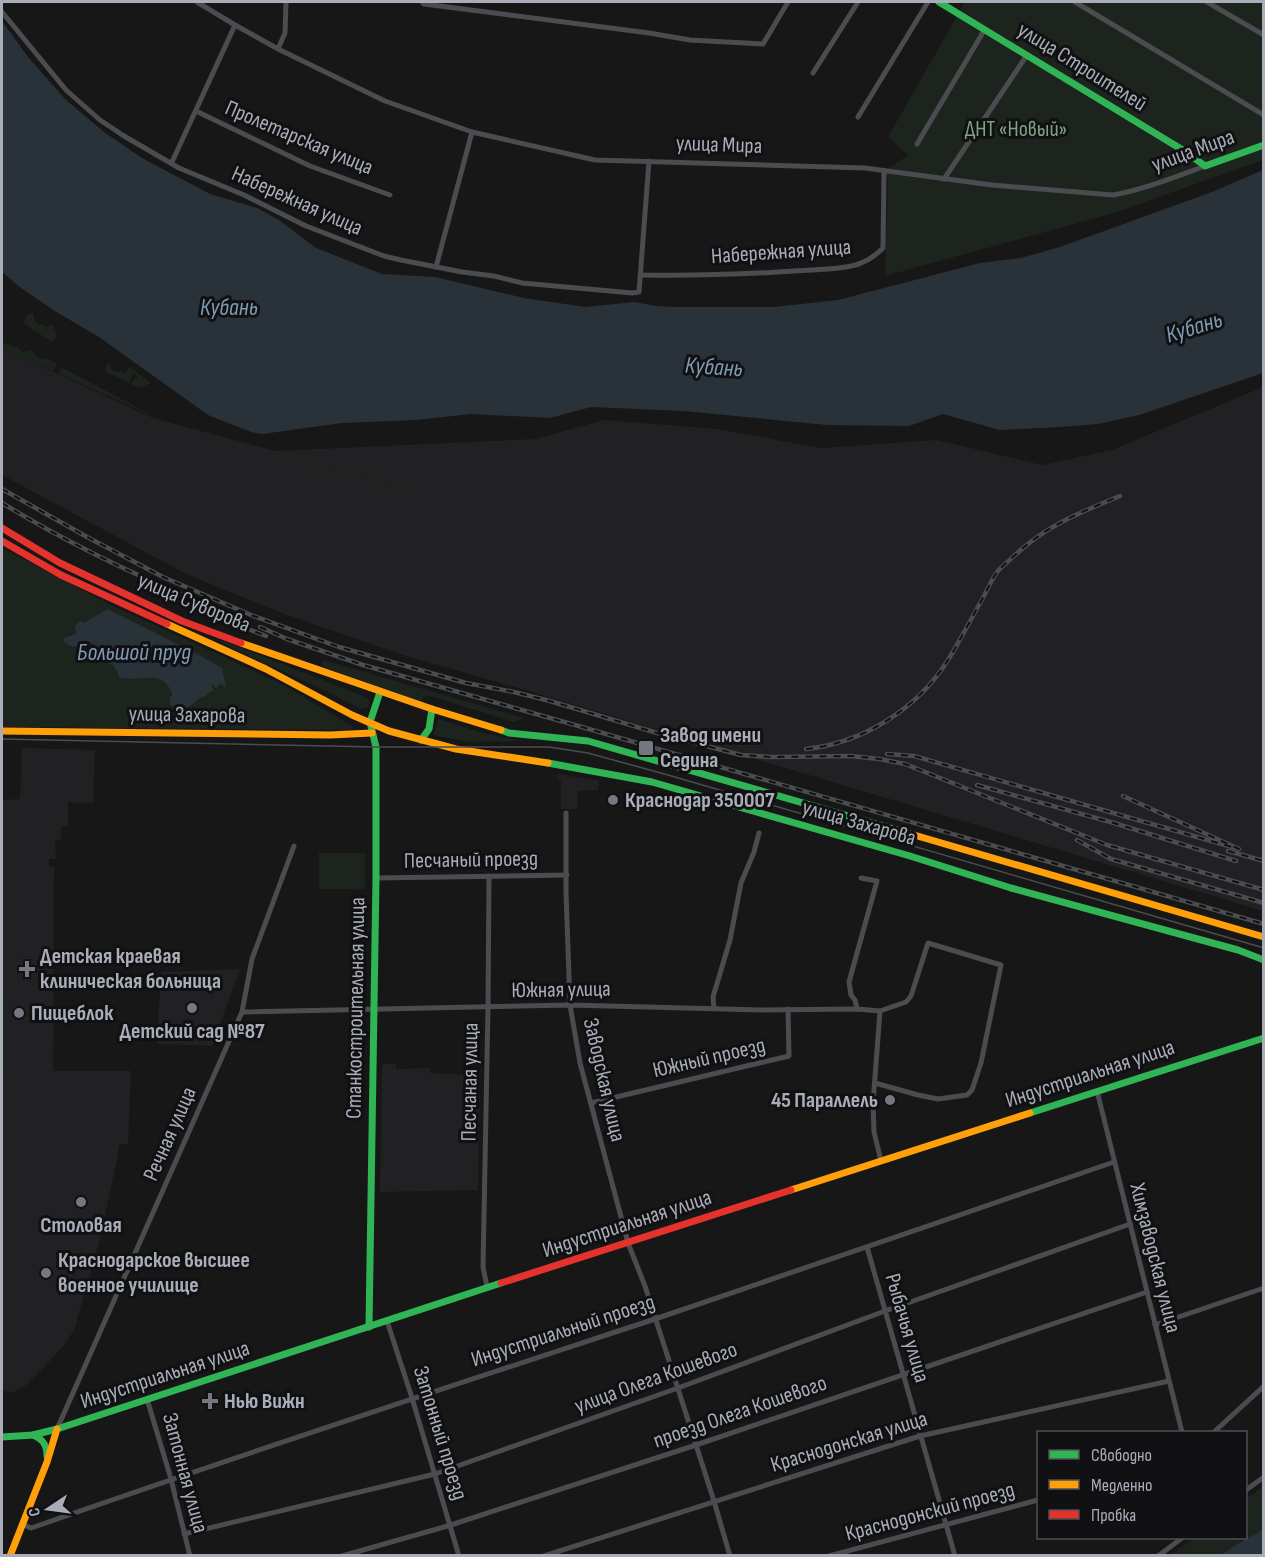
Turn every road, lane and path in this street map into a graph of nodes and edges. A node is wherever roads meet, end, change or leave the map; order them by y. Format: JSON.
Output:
{"nodes":[{"id":1,"x":197,"y":2,"type":"edge"},
{"id":2,"x":286,"y":2,"type":"edge"},
{"id":3,"x":422,"y":2,"type":"edge"},
{"id":4,"x":788,"y":2,"type":"edge"},
{"id":5,"x":858,"y":2,"type":"edge"},
{"id":6,"x":928,"y":2,"type":"edge"},
{"id":7,"x":939,"y":2,"type":"edge"},
{"id":8,"x":1075,"y":2,"type":"edge"},
{"id":9,"x":1207,"y":2,"type":"edge"},
{"id":10,"x":950,"y":5,"type":"edge"},
{"id":11,"x":2,"y":12,"type":"edge"},
{"id":12,"x":235,"y":26,"type":"junction"},
{"id":13,"x":985,"y":29,"type":"junction"},
{"id":14,"x":1263,"y":35,"type":"edge"},
{"id":15,"x":278,"y":49,"type":"junction"},
{"id":16,"x":1027,"y":55,"type":"junction"},
{"id":17,"x":813,"y":74,"type":"dead end"},
{"id":18,"x":196,"y":111,"type":"junction"},
{"id":19,"x":1263,"y":115,"type":"edge"},
{"id":20,"x":858,"y":117,"type":"dead end"},
{"id":21,"x":472,"y":132,"type":"junction"},
{"id":22,"x":917,"y":144,"type":"dead end"},
{"id":23,"x":1263,"y":145,"type":"edge"},
{"id":24,"x":649,"y":161,"type":"junction"},
{"id":25,"x":172,"y":162,"type":"junction"},
{"id":26,"x":1205,"y":166,"type":"junction"},
{"id":27,"x":884,"y":172,"type":"junction"},
{"id":28,"x":944,"y":179,"type":"junction"},
{"id":29,"x":390,"y":195,"type":"dead end"},
{"id":30,"x":436,"y":267,"type":"junction"},
{"id":31,"x":641,"y":275,"type":"junction"},
{"id":32,"x":2,"y":528,"type":"edge"},
{"id":33,"x":2,"y":541,"type":"edge"},
{"id":34,"x":381,"y":692,"type":"junction"},
{"id":35,"x":432,"y":709,"type":"junction"},
{"id":36,"x":370,"y":722,"type":"junction"},
{"id":37,"x":2,"y":731,"type":"edge"},
{"id":38,"x":372,"y":733,"type":"junction"},
{"id":39,"x":421,"y":740,"type":"junction"},
{"id":40,"x":566,"y":813,"type":"dead end"},
{"id":41,"x":759,"y":833,"type":"dead end"},
{"id":42,"x":294,"y":846,"type":"dead end"},
{"id":43,"x":567,"y":875,"type":"junction"},
{"id":44,"x":489,"y":876,"type":"junction"},
{"id":45,"x":376,"y":878,"type":"junction"},
{"id":46,"x":861,"y":878,"type":"dead end"},
{"id":47,"x":1263,"y":937,"type":"edge"},
{"id":48,"x":1263,"y":960,"type":"edge"},
{"id":49,"x":570,"y":1005,"type":"junction"},
{"id":50,"x":488,"y":1008,"type":"junction"},
{"id":51,"x":714,"y":1008,"type":"junction"},
{"id":52,"x":858,"y":1009,"type":"junction"},
{"id":53,"x":375,"y":1010,"type":"junction"},
{"id":54,"x":789,"y":1010,"type":"junction"},
{"id":55,"x":880,"y":1011,"type":"junction"},
{"id":56,"x":242,"y":1012,"type":"junction"},
{"id":57,"x":1263,"y":1038,"type":"edge"},
{"id":58,"x":875,"y":1083,"type":"junction"},
{"id":59,"x":1097,"y":1091,"type":"junction"},
{"id":60,"x":591,"y":1103,"type":"junction"},
{"id":61,"x":881,"y":1161,"type":"junction"},
{"id":62,"x":1114,"y":1162,"type":"junction"},
{"id":63,"x":1130,"y":1224,"type":"junction"},
{"id":64,"x":628,"y":1243,"type":"junction"},
{"id":65,"x":867,"y":1247,"type":"junction"},
{"id":66,"x":487,"y":1287,"type":"junction"},
{"id":67,"x":1263,"y":1288,"type":"edge"},
{"id":68,"x":1147,"y":1292,"type":"junction"},
{"id":69,"x":885,"y":1311,"type":"junction"},
{"id":70,"x":655,"y":1318,"type":"junction"},
{"id":71,"x":387,"y":1321,"type":"junction"},
{"id":72,"x":1155,"y":1325,"type":"junction"},
{"id":73,"x":369,"y":1327,"type":"junction"},
{"id":74,"x":904,"y":1374,"type":"junction"},
{"id":75,"x":1169,"y":1381,"type":"junction"},
{"id":76,"x":1263,"y":1386,"type":"edge"},
{"id":77,"x":678,"y":1388,"type":"junction"},
{"id":78,"x":412,"y":1398,"type":"junction"},
{"id":79,"x":147,"y":1400,"type":"junction"},
{"id":80,"x":57,"y":1429,"type":"junction"},
{"id":81,"x":1182,"y":1431,"type":"edge"},
{"id":82,"x":1215,"y":1431,"type":"edge"},
{"id":83,"x":33,"y":1435,"type":"junction"},
{"id":84,"x":920,"y":1436,"type":"junction"},
{"id":85,"x":2,"y":1437,"type":"edge"},
{"id":86,"x":696,"y":1445,"type":"junction"},
{"id":87,"x":47,"y":1462,"type":"junction"},
{"id":88,"x":435,"y":1474,"type":"junction"},
{"id":89,"x":1263,"y":1477,"type":"edge"},
{"id":90,"x":171,"y":1479,"type":"junction"},
{"id":91,"x":1247,"y":1489,"type":"edge"},
{"id":92,"x":1037,"y":1500,"type":"edge"},
{"id":93,"x":714,"y":1501,"type":"junction"},
{"id":94,"x":22,"y":1524,"type":"junction"},
{"id":95,"x":946,"y":1524,"type":"junction"},
{"id":96,"x":451,"y":1525,"type":"junction"},
{"id":97,"x":184,"y":1534,"type":"junction"},
{"id":98,"x":1181,"y":1539,"type":"edge"},
{"id":99,"x":10,"y":1556,"type":"edge"},
{"id":100,"x":190,"y":1556,"type":"edge"},
{"id":101,"x":342,"y":1556,"type":"edge"},
{"id":102,"x":459,"y":1556,"type":"edge"},
{"id":103,"x":544,"y":1556,"type":"edge"},
{"id":104,"x":730,"y":1556,"type":"edge"},
{"id":105,"x":829,"y":1556,"type":"edge"},
{"id":106,"x":955,"y":1556,"type":"edge"},
{"id":107,"x":1158,"y":1556,"type":"edge"}],
"edges":[{"from":1,"to":12,"type":"street","name":"улица Мира"},
{"from":2,"to":15,"type":"street"},
{"from":3,"to":4,"type":"street"},
{"from":5,"to":17,"type":"street"},
{"from":6,"to":20,"type":"street"},
{"from":7,"to":10,"type":"main road","name":"улица Строителей"},
{"from":8,"to":19,"type":"street"},
{"from":9,"to":14,"type":"street"},
{"from":10,"to":13,"type":"main road","name":"улица Строителей"},
{"from":11,"to":25,"type":"street","name":"Набережная улица"},
{"from":12,"to":15,"type":"street","name":"улица Мира"},
{"from":12,"to":18,"type":"street"},
{"from":13,"to":16,"type":"main road","name":"улица Строителей"},
{"from":13,"to":22,"type":"street"},
{"from":15,"to":21,"type":"street","name":"улица Мира"},
{"from":16,"to":26,"type":"main road","name":"улица Строителей"},
{"from":16,"to":28,"type":"street"},
{"from":18,"to":25,"type":"street"},
{"from":18,"to":29,"type":"street","name":"Пролетарская улица"},
{"from":21,"to":24,"type":"street","name":"улица Мира"},
{"from":21,"to":30,"type":"street"},
{"from":23,"to":26,"type":"main road","name":"улица Мира"},
{"from":24,"to":27,"type":"street","name":"улица Мира"},
{"from":24,"to":31,"type":"street"},
{"from":25,"to":30,"type":"street","name":"Набережная улица"},
{"from":26,"to":28,"type":"street","name":"улица Мира"},
{"from":27,"to":28,"type":"street","name":"улица Мира"},
{"from":27,"to":31,"type":"street","name":"Набережная улица"},
{"from":30,"to":31,"type":"street","name":"Набережная улица"},
{"from":32,"to":34,"type":"main road","name":"улица Суворова"},
{"from":33,"to":36,"type":"main road","name":"улица Суворова"},
{"from":34,"to":35,"type":"main road","name":"улица Захарова"},
{"from":34,"to":36,"type":"main road"},
{"from":35,"to":39,"type":"main road"},
{"from":35,"to":47,"type":"main road","name":"улица Захарова"},
{"from":36,"to":38,"type":"main road","name":"Станкостроительная улица"},
{"from":36,"to":39,"type":"main road","name":"улица Захарова"},
{"from":37,"to":38,"type":"main road","name":"улица Захарова"},
{"from":38,"to":45,"type":"main road","name":"Станкостроительная улица"},
{"from":39,"to":48,"type":"main road","name":"улица Захарова"},
{"from":40,"to":43,"type":"street","name":"Заводская улица"},
{"from":41,"to":51,"type":"street"},
{"from":42,"to":56,"type":"street","name":"Речная улица"},
{"from":43,"to":44,"type":"street","name":"Песчаный проезд"},
{"from":43,"to":49,"type":"street","name":"Заводская улица"},
{"from":44,"to":45,"type":"street","name":"Песчаный проезд"},
{"from":44,"to":50,"type":"street","name":"Песчаная улица"},
{"from":45,"to":53,"type":"main road","name":"Станкостроительная улица"},
{"from":46,"to":52,"type":"street"},
{"from":49,"to":50,"type":"street","name":"Южная улица"},
{"from":49,"to":51,"type":"street","name":"Южная улица"},
{"from":49,"to":60,"type":"street","name":"Заводская улица"},
{"from":50,"to":53,"type":"street","name":"Южная улица"},
{"from":50,"to":66,"type":"street","name":"Песчаная улица"},
{"from":51,"to":54,"type":"street","name":"Южная улица"},
{"from":52,"to":54,"type":"street","name":"Южная улица"},
{"from":52,"to":55,"type":"street","name":"Южная улица"},
{"from":53,"to":56,"type":"street","name":"Южная улица"},
{"from":53,"to":73,"type":"main road","name":"Станкостроительная улица"},
{"from":54,"to":60,"type":"street","name":"Южный проезд"},
{"from":55,"to":58,"type":"street"},
{"from":55,"to":58,"type":"street"},
{"from":56,"to":80,"type":"street","name":"Речная улица"},
{"from":57,"to":59,"type":"main road","name":"Индустриальная улица"},
{"from":58,"to":61,"type":"street"},
{"from":59,"to":61,"type":"main road","name":"Индустриальная улица"},
{"from":59,"to":62,"type":"street","name":"Химзаводская улица"},
{"from":60,"to":64,"type":"street","name":"Заводская улица"},
{"from":61,"to":64,"type":"main road","name":"Индустриальная улица"},
{"from":62,"to":63,"type":"street","name":"Химзаводская улица"},
{"from":62,"to":65,"type":"street","name":"Индустриальный проезд"},
{"from":63,"to":68,"type":"street","name":"Химзаводская улица"},
{"from":63,"to":69,"type":"street","name":"улица Олега Кошевого"},
{"from":64,"to":66,"type":"main road","name":"Индустриальная улица"},
{"from":64,"to":70,"type":"street","name":"Заводская улица"},
{"from":65,"to":69,"type":"street","name":"Рыбачья улица"},
{"from":65,"to":70,"type":"street","name":"Индустриальный проезд"},
{"from":66,"to":71,"type":"main road","name":"Индустриальная улица"},
{"from":67,"to":72,"type":"street"},
{"from":68,"to":72,"type":"street","name":"Химзаводская улица"},
{"from":68,"to":74,"type":"street","name":"проезд Олега Кошевого"},
{"from":69,"to":74,"type":"street","name":"Рыбачья улица"},
{"from":69,"to":77,"type":"street","name":"улица Олега Кошевого"},
{"from":70,"to":77,"type":"street","name":"Заводская улица"},
{"from":70,"to":78,"type":"street","name":"Индустриальный проезд"},
{"from":71,"to":73,"type":"main road","name":"Индустриальная улица"},
{"from":71,"to":78,"type":"street","name":"Затонный проезд"},
{"from":72,"to":75,"type":"street","name":"Химзаводская улица"},
{"from":73,"to":79,"type":"main road","name":"Индустриальная улица"},
{"from":74,"to":84,"type":"street","name":"Рыбачья улица"},
{"from":74,"to":86,"type":"street","name":"проезд Олега Кошевого"},
{"from":75,"to":81,"type":"street","name":"Химзаводская улица"},
{"from":75,"to":84,"type":"street","name":"Краснодонская улица"},
{"from":76,"to":82,"type":"street"},
{"from":77,"to":86,"type":"street","name":"Заводская улица"},
{"from":77,"to":88,"type":"street","name":"улица Олега Кошевого"},
{"from":78,"to":88,"type":"street","name":"Затонный проезд"},
{"from":78,"to":90,"type":"street","name":"Индустриальный проезд"},
{"from":79,"to":80,"type":"main road","name":"Индустриальная улица"},
{"from":79,"to":90,"type":"street","name":"Затонная улица"},
{"from":80,"to":83,"type":"main road","name":"Индустриальная улица"},
{"from":80,"to":87,"type":"main road"},
{"from":83,"to":85,"type":"main road","name":"Индустриальная улица"},
{"from":83,"to":87,"type":"main road"},
{"from":84,"to":93,"type":"street","name":"Краснодонская улица"},
{"from":84,"to":95,"type":"street","name":"Рыбачья улица"},
{"from":86,"to":93,"type":"street","name":"Заводская улица"},
{"from":86,"to":96,"type":"street","name":"проезд Олега Кошевого"},
{"from":87,"to":94,"type":"main road"},
{"from":88,"to":96,"type":"street","name":"Затонный проезд"},
{"from":88,"to":97,"type":"street","name":"улица Олега Кошевого"},
{"from":89,"to":91,"type":"street"},
{"from":90,"to":94,"type":"street","name":"Индустриальный проезд"},
{"from":90,"to":97,"type":"street","name":"Затонная улица"},
{"from":92,"to":95,"type":"street","name":"Краснодонский проезд"},
{"from":93,"to":103,"type":"street","name":"Краснодонская улица"},
{"from":93,"to":104,"type":"street","name":"Заводская улица"},
{"from":94,"to":99,"type":"main road"},
{"from":95,"to":105,"type":"street","name":"Краснодонский проезд"},
{"from":95,"to":106,"type":"street","name":"Рыбачья улица"},
{"from":96,"to":101,"type":"street","name":"проезд Олега Кошевого"},
{"from":96,"to":102,"type":"street","name":"Затонный проезд"},
{"from":97,"to":100,"type":"street","name":"Затонная улица"},
{"from":98,"to":107,"type":"street"}]}
